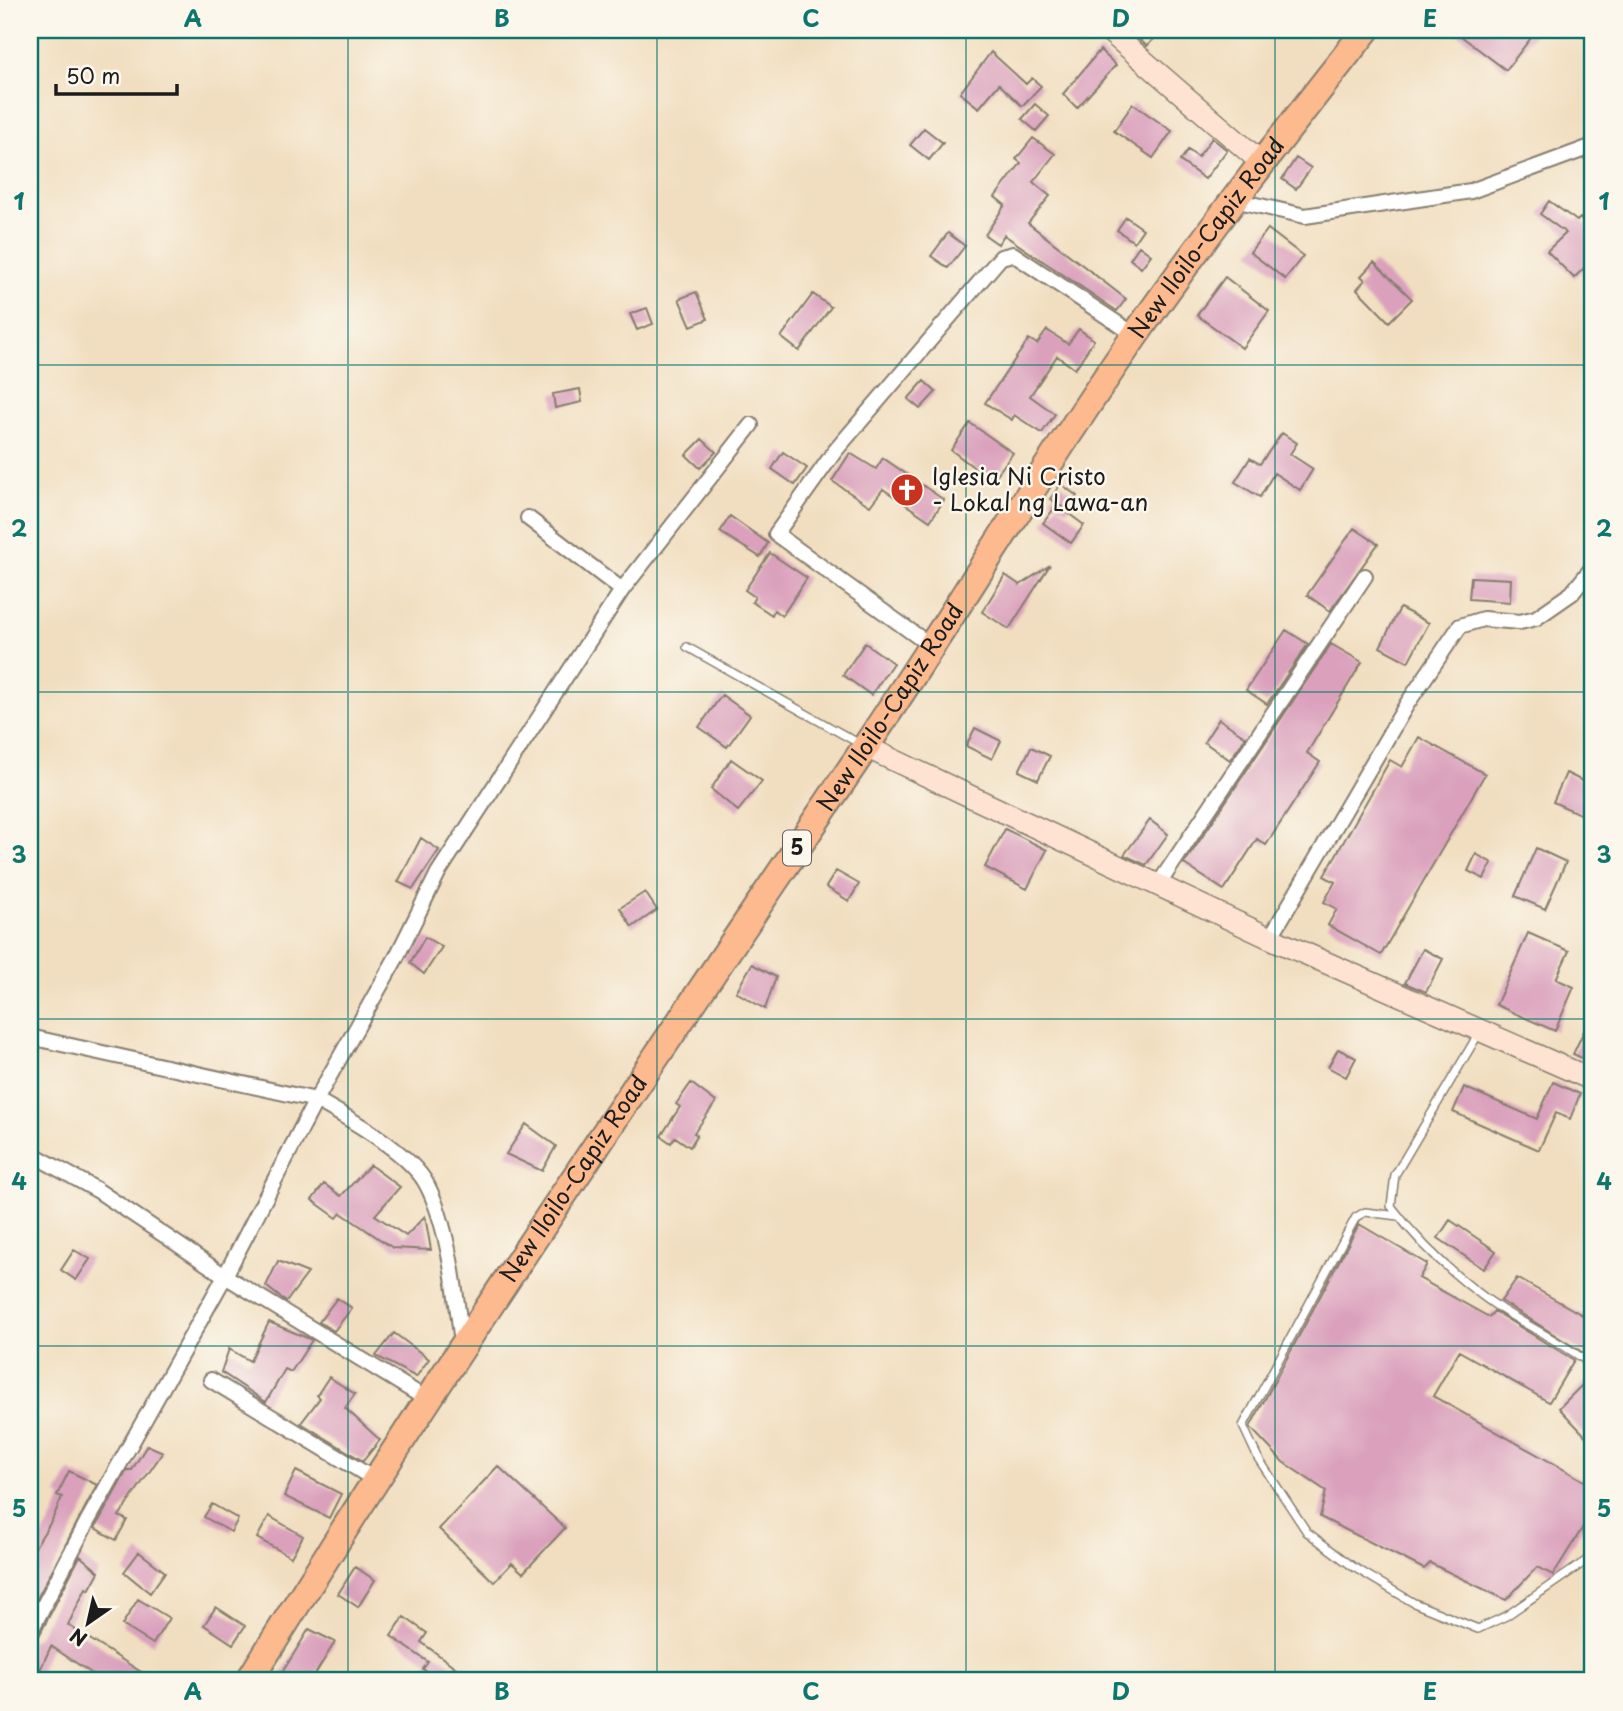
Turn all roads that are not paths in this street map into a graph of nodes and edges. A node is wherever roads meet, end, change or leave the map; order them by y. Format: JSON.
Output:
{"nodes":[{"id":1,"x":1366,"y":30,"type":"edge"},
{"id":2,"x":1111,"y":31,"type":"edge"},
{"id":3,"x":1593,"y":146,"type":"edge"},
{"id":4,"x":1262,"y":163,"type":"junction"},
{"id":5,"x":1234,"y":200,"type":"junction"},
{"id":6,"x":1135,"y":335,"type":"junction"},
{"id":7,"x":751,"y":425,"type":"dead end"},
{"id":8,"x":528,"y":519,"type":"dead end"},
{"id":9,"x":1593,"y":567,"type":"edge"},
{"id":10,"x":1365,"y":576,"type":"dead end"},
{"id":11,"x":622,"y":590,"type":"junction"},
{"id":12,"x":932,"y":646,"type":"junction"},
{"id":13,"x":687,"y":647,"type":"dead end"},
{"id":14,"x":866,"y":747,"type":"junction"},
{"id":15,"x":1157,"y":885,"type":"junction"},
{"id":16,"x":1270,"y":938,"type":"junction"},
{"id":17,"x":1481,"y":1029,"type":"junction"},
{"id":18,"x":30,"y":1037,"type":"edge"},
{"id":19,"x":1593,"y":1080,"type":"edge"},
{"id":20,"x":316,"y":1100,"type":"junction"},
{"id":21,"x":30,"y":1153,"type":"edge"},
{"id":22,"x":1399,"y":1216,"type":"junction"},
{"id":23,"x":225,"y":1276,"type":"junction"},
{"id":24,"x":463,"y":1345,"type":"junction"},
{"id":25,"x":1593,"y":1366,"type":"edge"},
{"id":26,"x":211,"y":1380,"type":"dead end"},
{"id":27,"x":428,"y":1400,"type":"junction"},
{"id":28,"x":374,"y":1479,"type":"junction"},
{"id":29,"x":1593,"y":1556,"type":"edge"},
{"id":30,"x":30,"y":1632,"type":"edge"},
{"id":31,"x":248,"y":1681,"type":"edge"}],
"edges":[{"from":1,"to":4,"type":"highway","name":"New Iloilo-Capiz Road","number":"5"},
{"from":2,"to":4,"type":"main road"},
{"from":3,"to":5,"type":"street"},
{"from":4,"to":5,"type":"highway","name":"New Iloilo-Capiz Road","number":"5"},
{"from":5,"to":6,"type":"highway","name":"New Iloilo-Capiz Road","number":"5"},
{"from":6,"to":12,"type":"highway","name":"New Iloilo-Capiz Road","number":"5"},
{"from":6,"to":12,"type":"street"},
{"from":7,"to":11,"type":"street"},
{"from":8,"to":11,"type":"street"},
{"from":9,"to":16,"type":"street"},
{"from":10,"to":15,"type":"street"},
{"from":11,"to":20,"type":"street"},
{"from":12,"to":14,"type":"highway","name":"New Iloilo-Capiz Road","number":"5"},
{"from":13,"to":14,"type":"lane"},
{"from":14,"to":15,"type":"main road"},
{"from":14,"to":24,"type":"highway","name":"New Iloilo-Capiz Road","number":"5"},
{"from":15,"to":16,"type":"main road"},
{"from":16,"to":17,"type":"main road"},
{"from":17,"to":19,"type":"main road"},
{"from":17,"to":22,"type":"lane"},
{"from":18,"to":20,"type":"street"},
{"from":20,"to":23,"type":"street"},
{"from":20,"to":24,"type":"street"},
{"from":21,"to":23,"type":"street"},
{"from":22,"to":25,"type":"lane"},
{"from":22,"to":29,"type":"lane"},
{"from":23,"to":27,"type":"street"},
{"from":23,"to":30,"type":"street"},
{"from":24,"to":27,"type":"highway","name":"New Iloilo-Capiz Road","number":"5"},
{"from":26,"to":28,"type":"street"},
{"from":27,"to":28,"type":"highway","name":"New Iloilo-Capiz Road","number":"5"},
{"from":28,"to":31,"type":"highway","name":"New Iloilo-Capiz Road","number":"5"}]}
